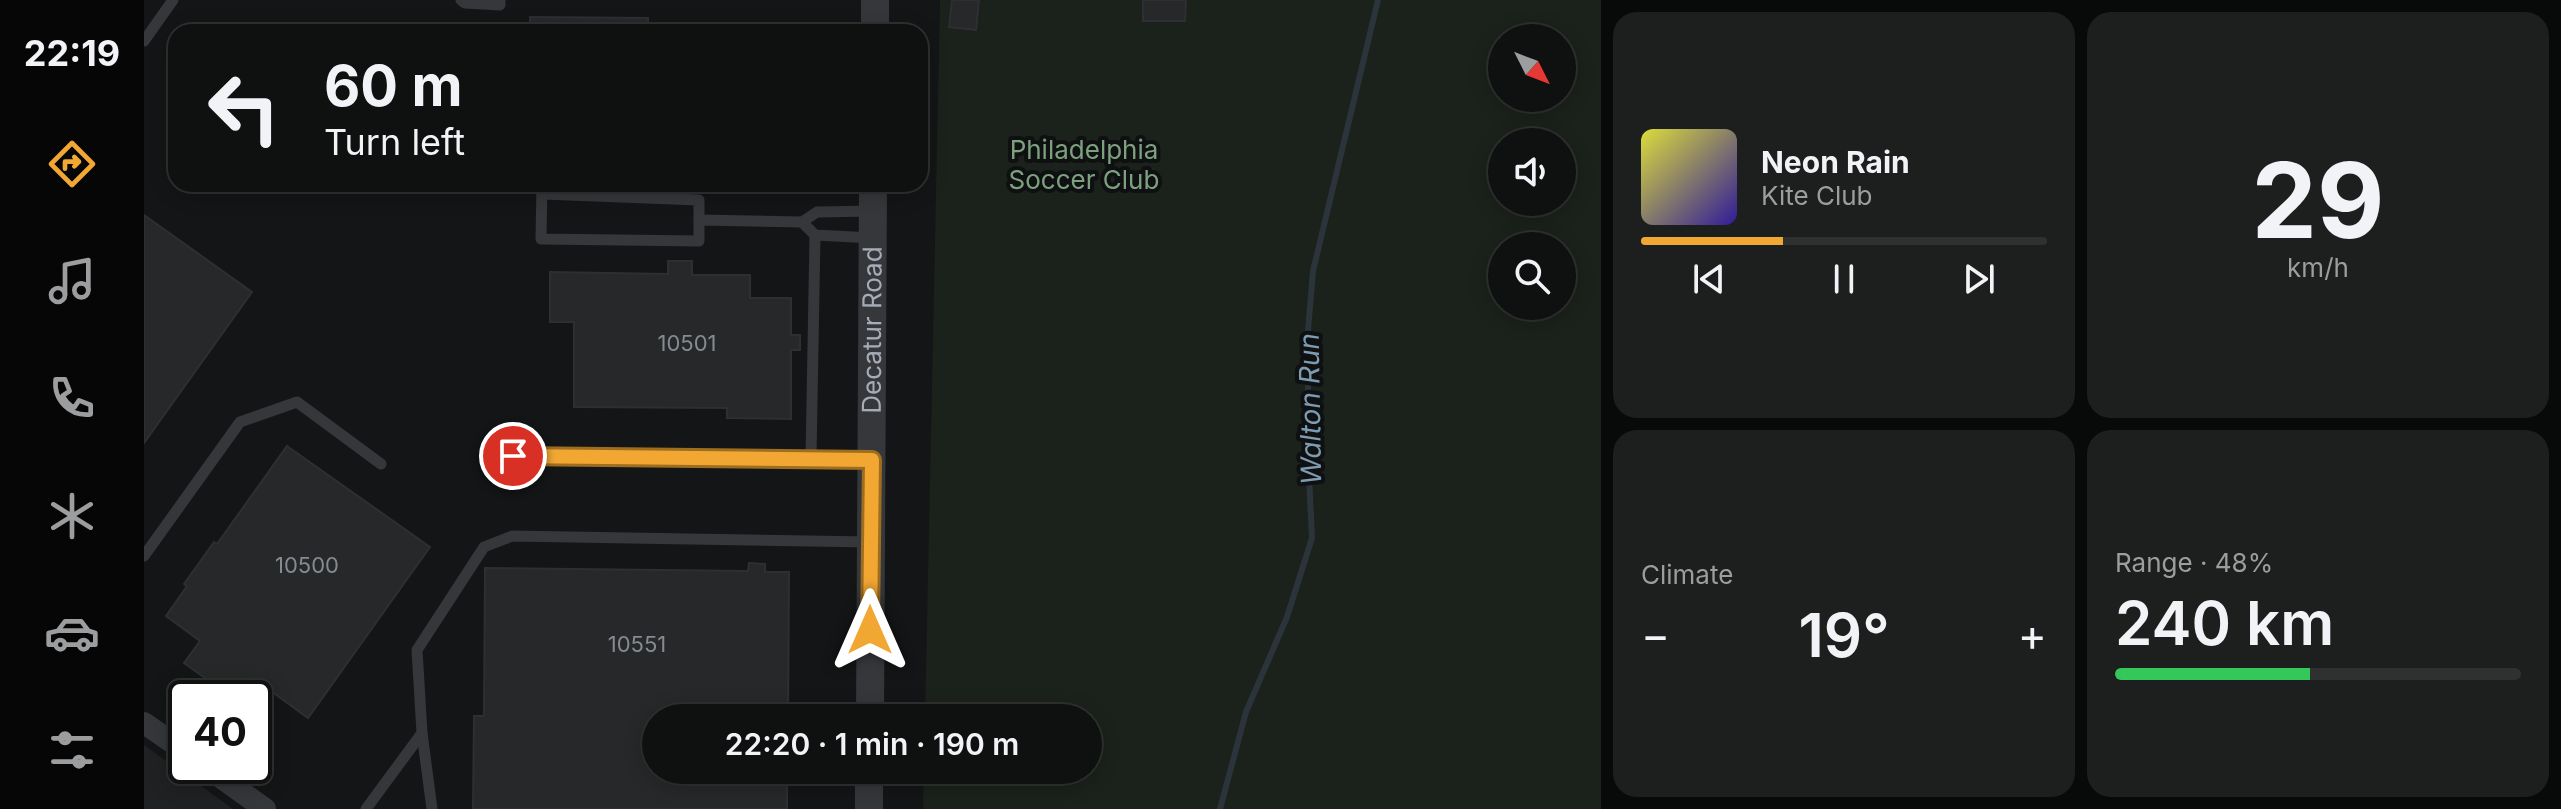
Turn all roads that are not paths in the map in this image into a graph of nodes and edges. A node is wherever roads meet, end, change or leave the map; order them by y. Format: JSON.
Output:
{"nodes":[{"id":1,"x":173,"y":0,"type":"edge"},
{"id":2,"x":461,"y":0,"type":"edge"},
{"id":3,"x":500,"y":0,"type":"edge"},
{"id":4,"x":875,"y":0,"type":"edge"},
{"id":5,"x":875,"y":24,"type":"edge"},
{"id":6,"x":144,"y":41,"type":"edge"},
{"id":7,"x":542,"y":192,"type":"edge"},
{"id":8,"x":585,"y":192,"type":"edge"},
{"id":9,"x":873,"y":211,"type":"edge"},
{"id":10,"x":699,"y":220,"type":"junction"},
{"id":11,"x":802,"y":222,"type":"junction"},
{"id":12,"x":815,"y":235,"type":"junction"},
{"id":13,"x":513,"y":456,"type":"dead end"},
{"id":14,"x":811,"y":458,"type":"junction"},
{"id":15,"x":872,"y":460,"type":"junction"},
{"id":16,"x":381,"y":464,"type":"dead end"},
{"id":17,"x":871,"y":542,"type":"junction"},
{"id":18,"x":144,"y":556,"type":"edge"},
{"id":19,"x":870,"y":704,"type":"edge"},
{"id":20,"x":144,"y":723,"type":"edge"},
{"id":21,"x":422,"y":733,"type":"junction"},
{"id":22,"x":168,"y":740,"type":"edge"},
{"id":23,"x":230,"y":784,"type":"edge"},
{"id":24,"x":869,"y":784,"type":"edge"},
{"id":25,"x":265,"y":809,"type":"edge"},
{"id":26,"x":366,"y":809,"type":"edge"},
{"id":27,"x":432,"y":809,"type":"edge"},
{"id":28,"x":869,"y":809,"type":"edge"}],
"edges":[{"from":1,"to":6,"type":"lane"},
{"from":2,"to":3,"type":"lane"},
{"from":4,"to":5,"type":"street"},
{"from":7,"to":10,"type":"lane"},
{"from":8,"to":10,"type":"lane"},
{"from":9,"to":11,"type":"lane"},
{"from":9,"to":12,"type":"lane"},
{"from":9,"to":15,"type":"street","name":"Decatur Road"},
{"from":10,"to":11,"type":"lane"},
{"from":11,"to":12,"type":"lane"},
{"from":12,"to":14,"type":"lane"},
{"from":13,"to":14,"type":"lane"},
{"from":14,"to":15,"type":"lane"},
{"from":15,"to":17,"type":"street","name":"Decatur Road"},
{"from":16,"to":18,"type":"lane"},
{"from":17,"to":19,"type":"street","name":"Decatur Road"},
{"from":17,"to":21,"type":"lane"},
{"from":20,"to":22,"type":"street"},
{"from":21,"to":26,"type":"lane"},
{"from":21,"to":27,"type":"lane"},
{"from":23,"to":25,"type":"street"},
{"from":24,"to":28,"type":"street"}]}
